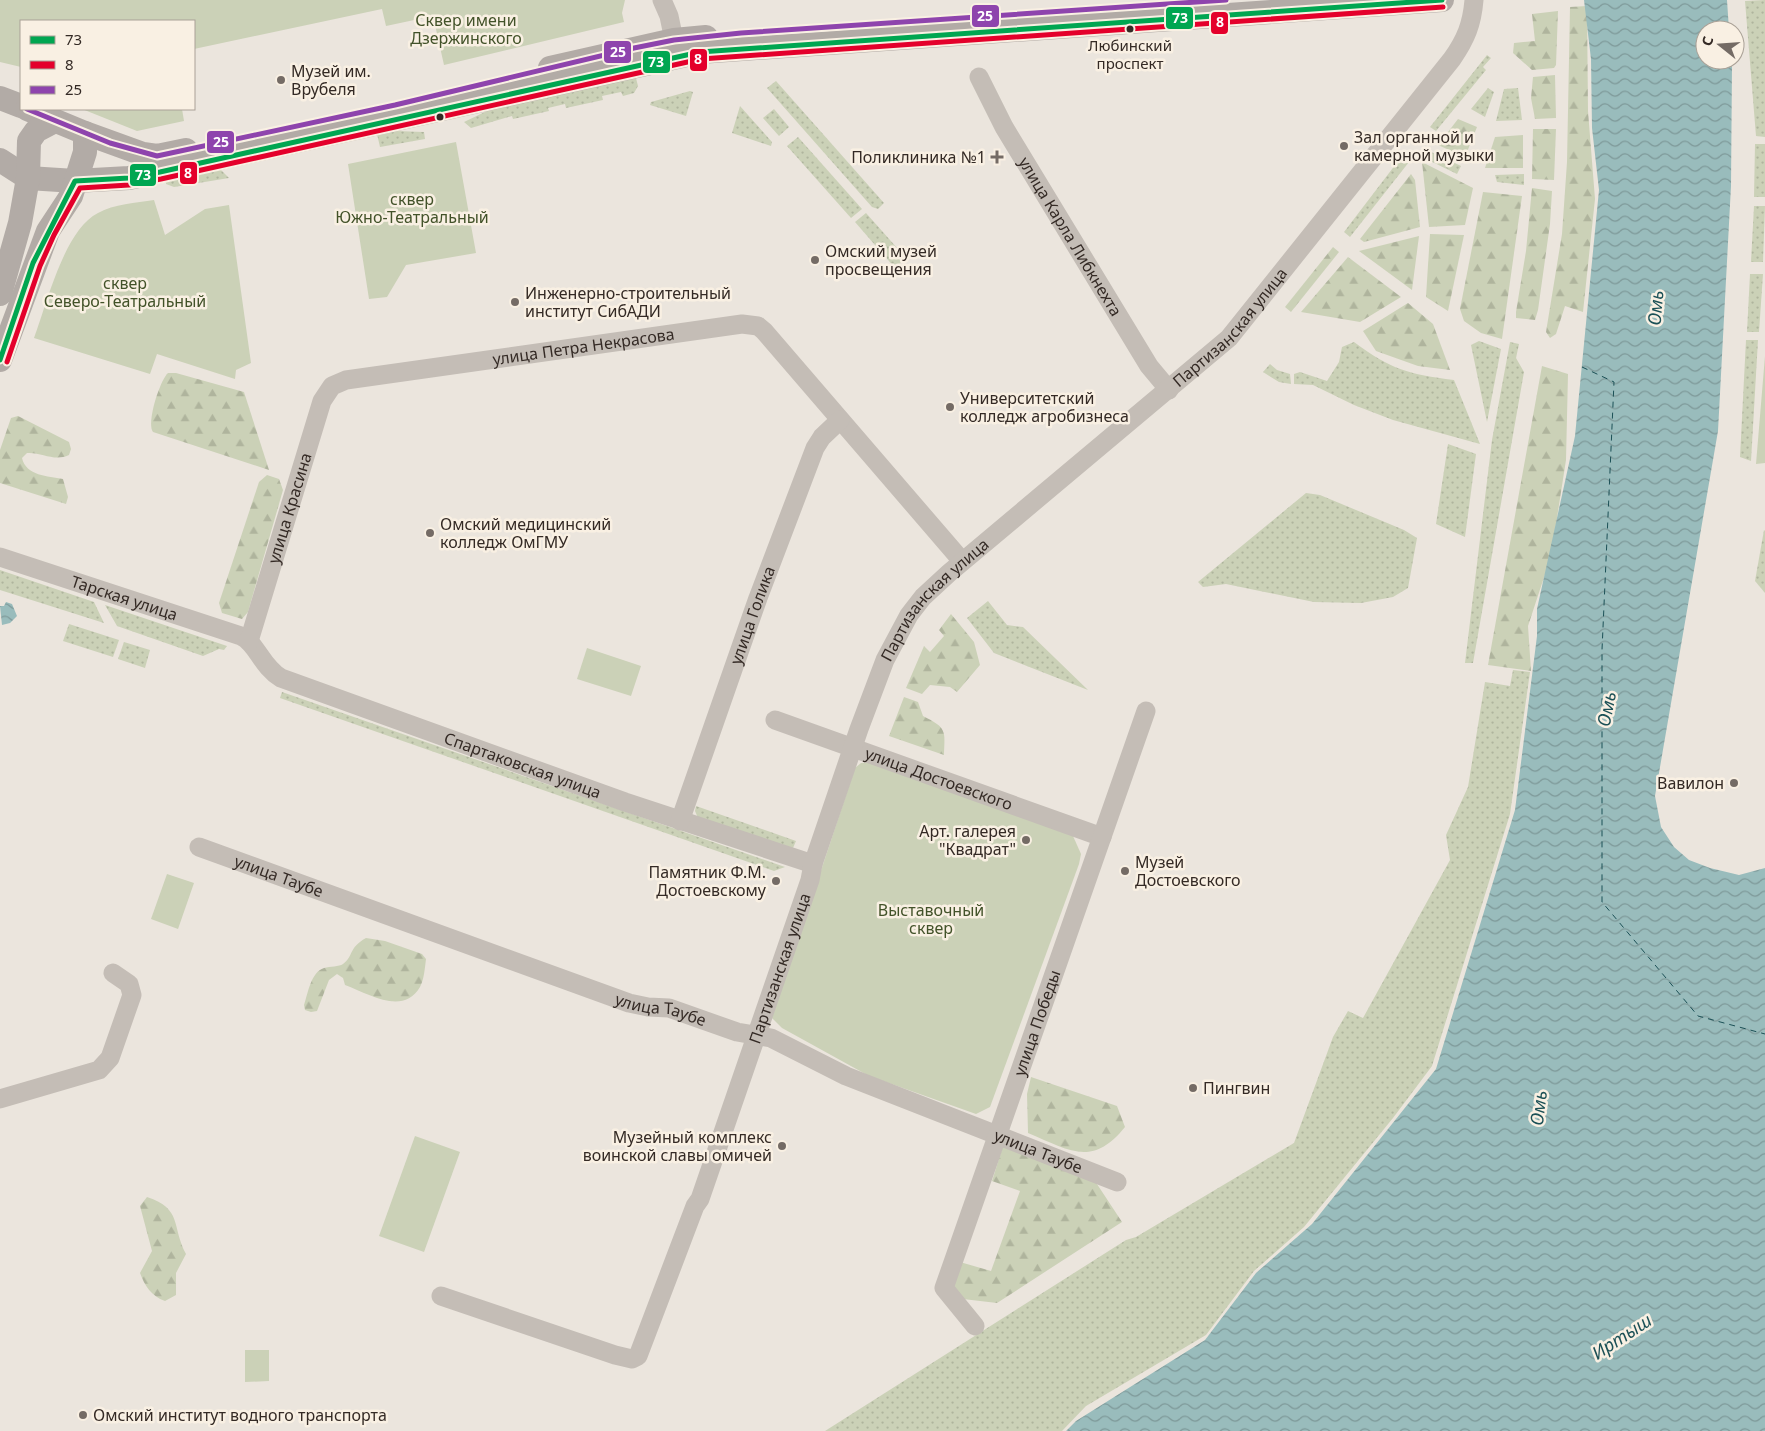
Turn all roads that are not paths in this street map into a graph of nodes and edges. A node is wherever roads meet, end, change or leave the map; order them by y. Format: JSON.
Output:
{"nodes":[{"id":1,"x":662,"y":0,"type":"edge"},
{"id":2,"x":1226,"y":0,"type":"edge"},
{"id":3,"x":1442,"y":0,"type":"edge"},
{"id":4,"x":1474,"y":0,"type":"edge"},
{"id":5,"x":674,"y":40,"type":"junction"},
{"id":6,"x":979,"y":77,"type":"dead end"},
{"id":7,"x":0,"y":98,"type":"edge"},
{"id":8,"x":20,"y":106,"type":"edge"},
{"id":9,"x":29,"y":110,"type":"edge"},
{"id":10,"x":50,"y":123,"type":"junction"},
{"id":11,"x":85,"y":134,"type":"junction"},
{"id":12,"x":0,"y":160,"type":"edge"},
{"id":13,"x":28,"y":178,"type":"junction"},
{"id":14,"x":75,"y":181,"type":"junction"},
{"id":15,"x":0,"y":294,"type":"edge"},
{"id":16,"x":0,"y":360,"type":"edge"},
{"id":17,"x":339,"y":382,"type":"joint"},
{"id":18,"x":1169,"y":390,"type":"junction"},
{"id":19,"x":840,"y":420,"type":"junction"},
{"id":20,"x":0,"y":557,"type":"edge"},
{"id":21,"x":962,"y":561,"type":"junction"},
{"id":22,"x":249,"y":640,"type":"junction"},
{"id":23,"x":1146,"y":711,"type":"dead end"},
{"id":24,"x":775,"y":720,"type":"dead end"},
{"id":25,"x":853,"y":747,"type":"junction"},
{"id":26,"x":680,"y":821,"type":"junction"},
{"id":27,"x":1102,"y":837,"type":"junction"},
{"id":28,"x":199,"y":846,"type":"dead end"},
{"id":29,"x":813,"y":864,"type":"junction"},
{"id":30,"x":113,"y":973,"type":"dead end"},
{"id":31,"x":757,"y":1035,"type":"junction"},
{"id":32,"x":0,"y":1099,"type":"edge"},
{"id":33,"x":997,"y":1137,"type":"junction"},
{"id":34,"x":1117,"y":1182,"type":"dead end"},
{"id":35,"x":441,"y":1296,"type":"dead end"},
{"id":36,"x":976,"y":1326,"type":"dead end"}],
"edges":[{"from":1,"to":5,"type":"street"},
{"from":2,"to":5,"type":"main road"},
{"from":3,"to":14,"type":"main road"},
{"from":4,"to":18,"type":"street","name":"Партизанская улица"},
{"from":5,"to":11,"type":"main road"},
{"from":6,"to":18,"type":"street","name":"улица Карла Либкнехта"},
{"from":7,"to":8,"type":"main road"},
{"from":9,"to":10,"type":"main road"},
{"from":10,"to":11,"type":"main road"},
{"from":10,"to":13,"type":"main road"},
{"from":11,"to":14,"type":"main road"},
{"from":12,"to":13,"type":"main road"},
{"from":13,"to":14,"type":"main road"},
{"from":13,"to":15,"type":"main road"},
{"from":14,"to":16,"type":"main road"},
{"from":17,"to":19,"type":"street","name":"улица Петра Некрасова"},
{"from":17,"to":22,"type":"street","name":"улица Красина"},
{"from":18,"to":21,"type":"street","name":"Партизанская улица"},
{"from":19,"to":21,"type":"street","name":"улица Петра Некрасова"},
{"from":19,"to":26,"type":"street","name":"улица Голика"},
{"from":20,"to":22,"type":"street","name":"Тарская улица"},
{"from":21,"to":25,"type":"street","name":"Партизанская улица"},
{"from":22,"to":26,"type":"street","name":"Спартаковская улица"},
{"from":23,"to":27,"type":"street","name":"улица Победы"},
{"from":24,"to":25,"type":"street","name":"улица Достоевского"},
{"from":25,"to":27,"type":"street","name":"улица Достоевского"},
{"from":25,"to":29,"type":"street","name":"Партизанская улица"},
{"from":26,"to":29,"type":"street","name":"Спартаковская улица"},
{"from":27,"to":33,"type":"street","name":"улица Победы"},
{"from":28,"to":31,"type":"street","name":"улица Таубе"},
{"from":29,"to":31,"type":"street","name":"Партизанская улица"},
{"from":30,"to":32,"type":"street"},
{"from":31,"to":33,"type":"street","name":"улица Таубе"},
{"from":31,"to":35,"type":"street","name":"Партизанская улица"},
{"from":33,"to":34,"type":"street","name":"улица Таубе"},
{"from":33,"to":36,"type":"street","name":"улица Победы"}]}
